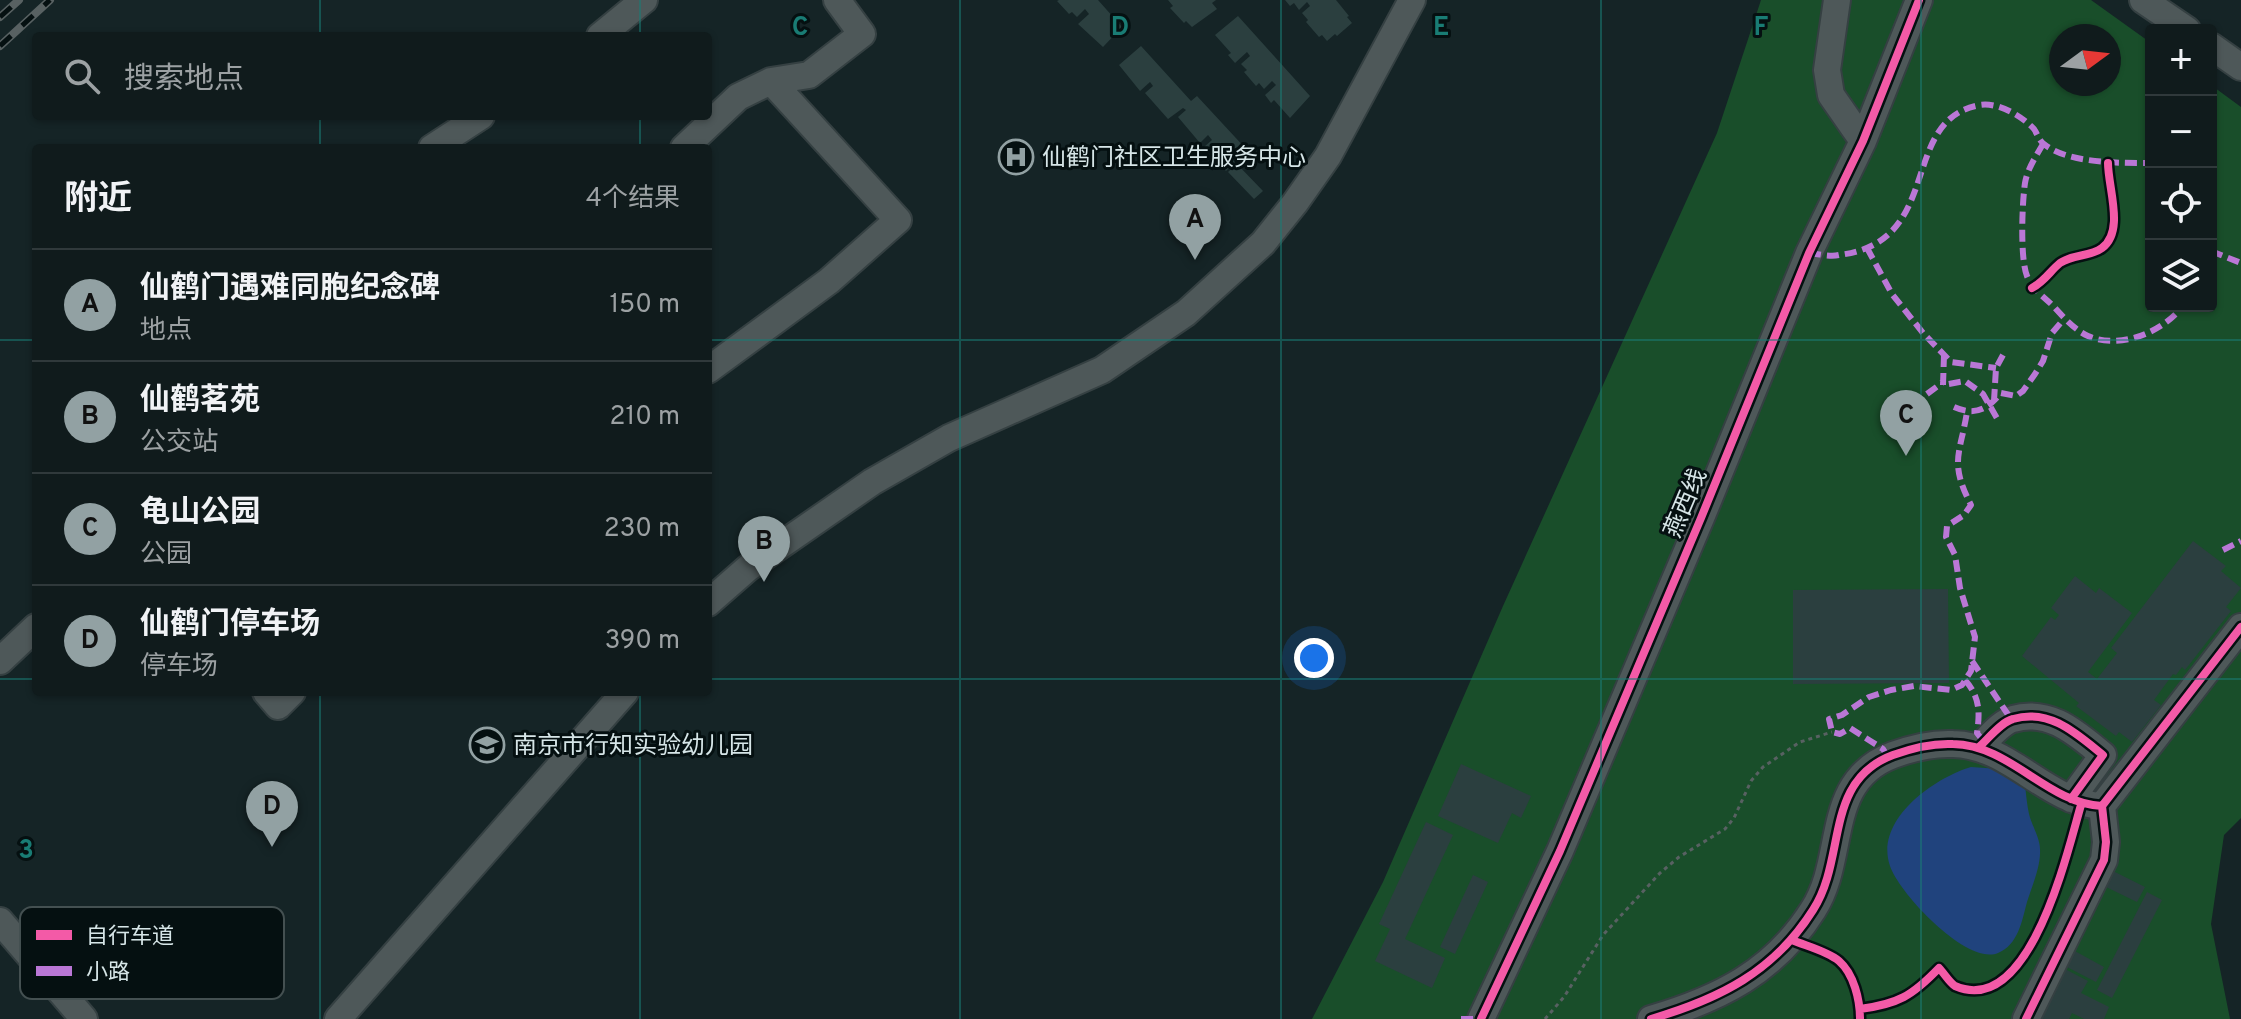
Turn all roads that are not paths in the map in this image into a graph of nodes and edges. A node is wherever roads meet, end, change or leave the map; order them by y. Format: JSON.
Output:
{"nodes":[{"id":1,"x":644,"y":0,"type":"edge"},
{"id":2,"x":837,"y":0,"type":"edge"},
{"id":3,"x":1412,"y":0,"type":"edge"},
{"id":4,"x":1837,"y":0,"type":"edge"},
{"id":5,"x":1919,"y":0,"type":"edge"},
{"id":6,"x":2143,"y":0,"type":"edge"},
{"id":7,"x":2178,"y":24,"type":"edge"},
{"id":8,"x":605,"y":32,"type":"edge"},
{"id":9,"x":2217,"y":50,"type":"edge"},
{"id":10,"x":2241,"y":67,"type":"edge"},
{"id":11,"x":771,"y":81,"type":"junction"},
{"id":12,"x":475,"y":120,"type":"edge"},
{"id":13,"x":1863,"y":141,"type":"junction"},
{"id":14,"x":439,"y":144,"type":"edge"},
{"id":15,"x":688,"y":144,"type":"edge"},
{"id":16,"x":712,"y":367,"type":"edge"},
{"id":17,"x":712,"y":600,"type":"edge"},
{"id":18,"x":2241,"y":627,"type":"edge"},
{"id":19,"x":32,"y":631,"type":"edge"},
{"id":20,"x":0,"y":661,"type":"edge"},
{"id":21,"x":269,"y":696,"type":"edge"},
{"id":22,"x":288,"y":696,"type":"edge"},
{"id":23,"x":621,"y":696,"type":"edge"},
{"id":24,"x":1979,"y":747,"type":"junction"},
{"id":25,"x":2071,"y":799,"type":"junction"},
{"id":26,"x":2102,"y":806,"type":"junction"},
{"id":27,"x":0,"y":921,"type":"edge"},
{"id":28,"x":20,"y":944,"type":"edge"},
{"id":29,"x":67,"y":999,"type":"edge"},
{"id":30,"x":84,"y":1019,"type":"edge"},
{"id":31,"x":338,"y":1019,"type":"edge"},
{"id":32,"x":1481,"y":1019,"type":"edge"},
{"id":33,"x":1651,"y":1019,"type":"edge"},
{"id":34,"x":2026,"y":1019,"type":"edge"}],
"edges":[{"from":1,"to":8,"type":"street"},
{"from":2,"to":11,"type":"street"},
{"from":3,"to":17,"type":"street"},
{"from":4,"to":13,"type":"street"},
{"from":5,"to":13,"type":"street","name":"燕西线"},
{"from":6,"to":7,"type":"street"},
{"from":9,"to":10,"type":"street"},
{"from":11,"to":15,"type":"street"},
{"from":11,"to":16,"type":"street"},
{"from":12,"to":14,"type":"street"},
{"from":13,"to":32,"type":"street","name":"燕西线"},
{"from":18,"to":26,"type":"street"},
{"from":19,"to":20,"type":"street"},
{"from":21,"to":22,"type":"street"},
{"from":23,"to":31,"type":"street"},
{"from":24,"to":25,"type":"street"},
{"from":24,"to":25,"type":"street"},
{"from":24,"to":33,"type":"street"},
{"from":25,"to":26,"type":"street"},
{"from":26,"to":34,"type":"street"},
{"from":27,"to":28,"type":"street"},
{"from":29,"to":30,"type":"street"}]}
